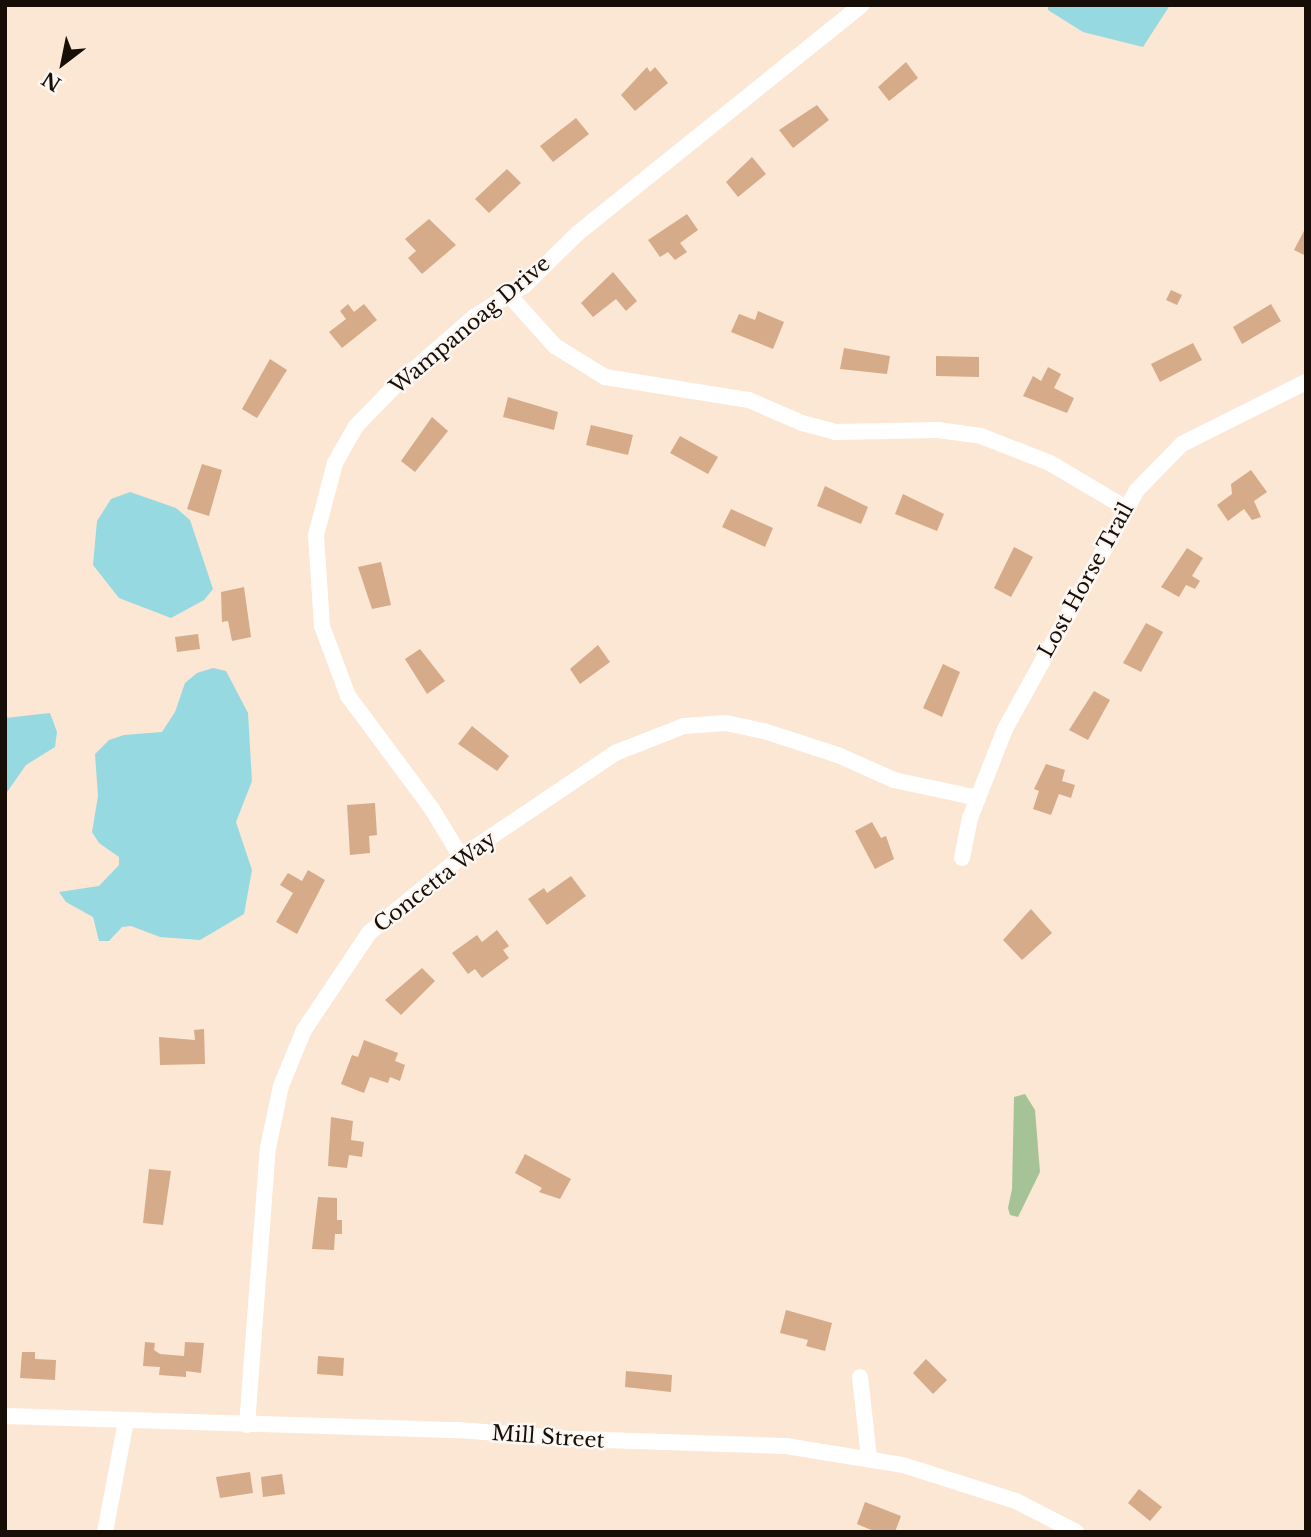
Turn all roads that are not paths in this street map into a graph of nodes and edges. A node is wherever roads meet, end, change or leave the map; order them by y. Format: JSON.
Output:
{"nodes":[{"id":1,"x":862,"y":5,"type":"edge"},
{"id":2,"x":509,"y":295,"type":"junction"},
{"id":3,"x":1306,"y":382,"type":"edge"},
{"id":4,"x":1126,"y":508,"type":"junction"},
{"id":5,"x":978,"y":798,"type":"junction"},
{"id":6,"x":461,"y":858,"type":"junction"},
{"id":7,"x":962,"y":858,"type":"dead end"},
{"id":8,"x":860,"y":1377,"type":"dead end"},
{"id":9,"x":5,"y":1416,"type":"edge"},
{"id":10,"x":126,"y":1421,"type":"junction"},
{"id":11,"x":247,"y":1425,"type":"junction"},
{"id":12,"x":869,"y":1457,"type":"junction"},
{"id":13,"x":105,"y":1532,"type":"edge"},
{"id":14,"x":1076,"y":1532,"type":"edge"}],
"edges":[{"from":1,"to":2,"type":"street","name":"Wampanoag Drive"},
{"from":2,"to":4,"type":"street"},
{"from":2,"to":6,"type":"street","name":"Wampanoag Drive"},
{"from":3,"to":4,"type":"street","name":"Lost Horse Trail"},
{"from":4,"to":5,"type":"street","name":"Lost Horse Trail"},
{"from":5,"to":6,"type":"street","name":"Concetta Way"},
{"from":5,"to":7,"type":"street","name":"Lost Horse Trail"},
{"from":6,"to":11,"type":"street","name":"Concetta Way"},
{"from":8,"to":12,"type":"street"},
{"from":9,"to":10,"type":"street","name":"Mill Street"},
{"from":10,"to":11,"type":"street","name":"Mill Street"},
{"from":10,"to":13,"type":"street"},
{"from":11,"to":12,"type":"street","name":"Mill Street"},
{"from":12,"to":14,"type":"street","name":"Mill Street"}]}
